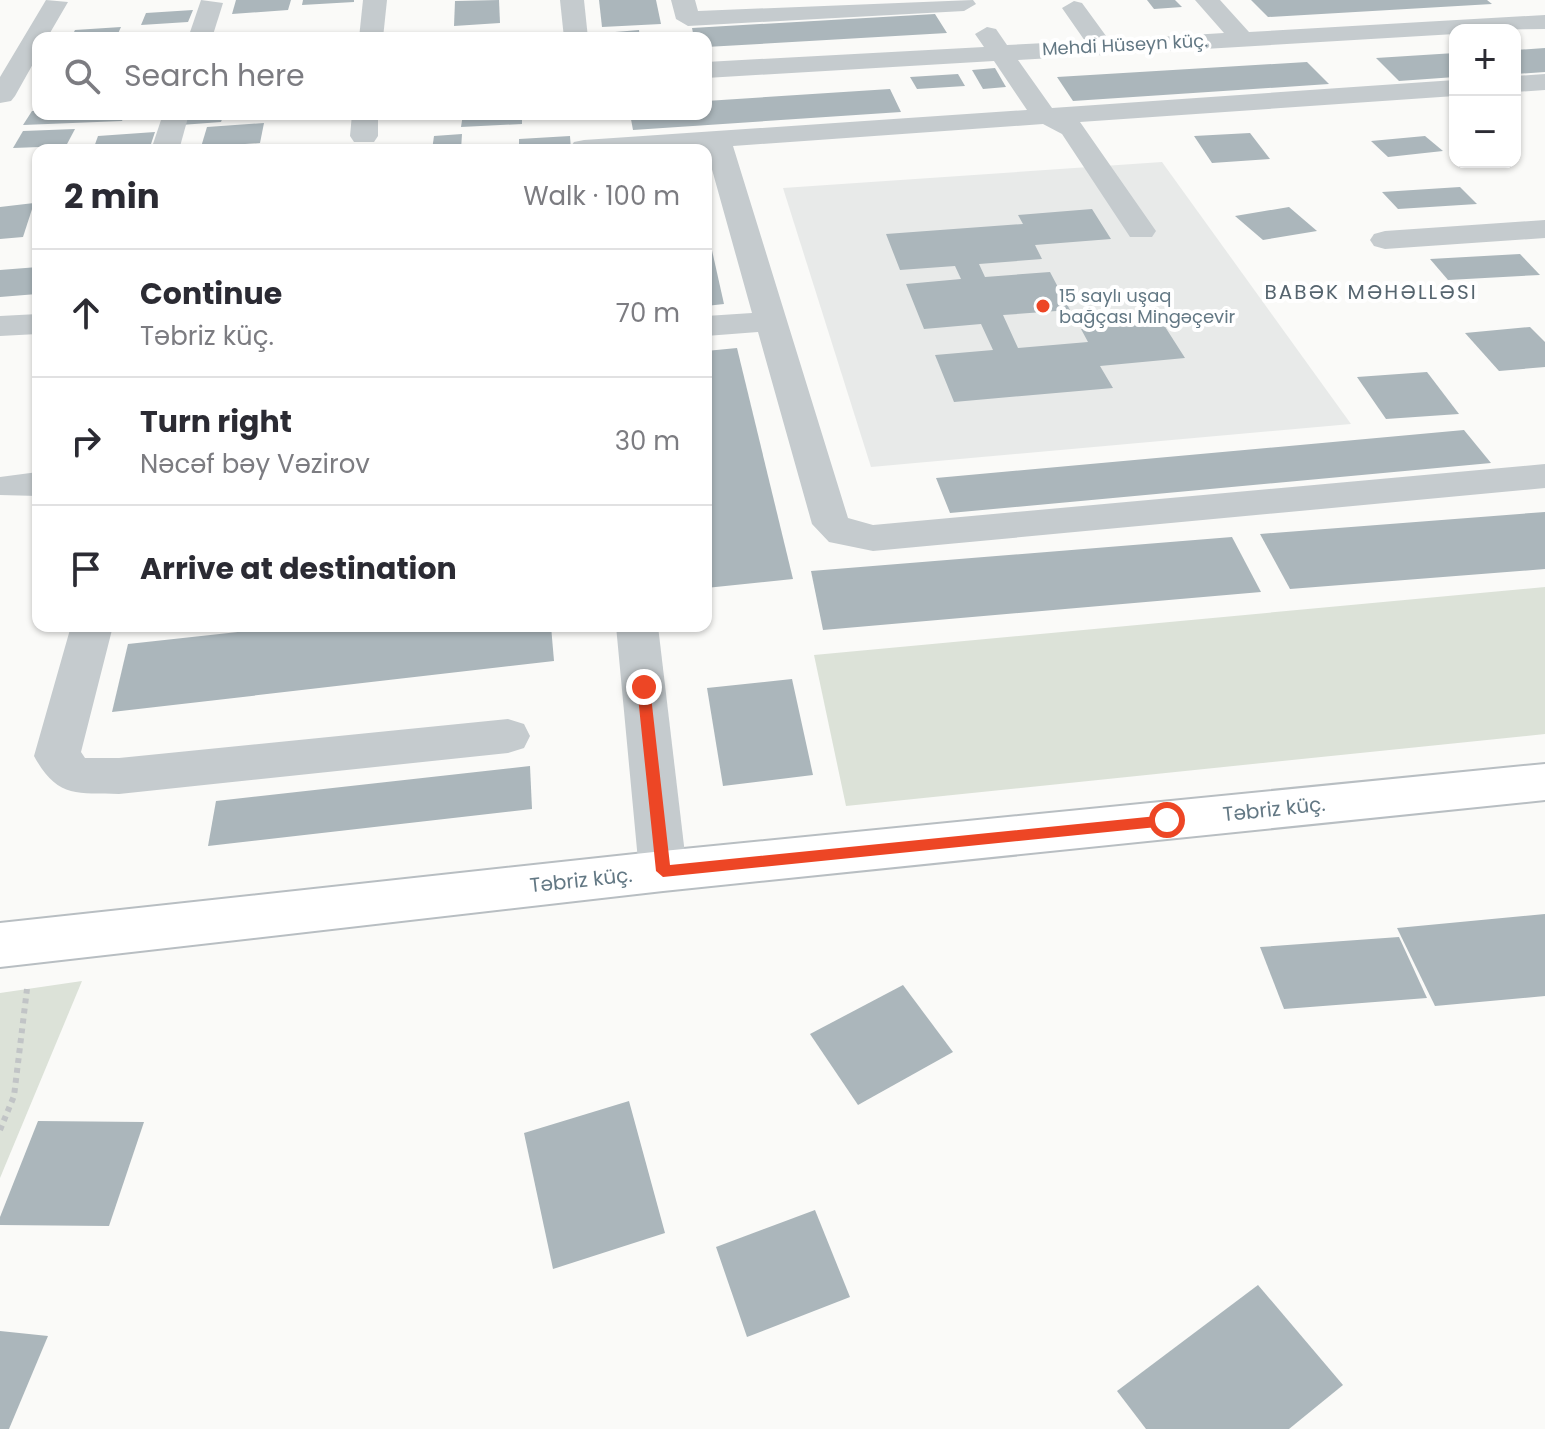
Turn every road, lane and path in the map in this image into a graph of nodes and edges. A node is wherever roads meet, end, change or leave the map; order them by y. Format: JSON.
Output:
{"nodes":[{"id":1,"x":375,"y":0,"type":"edge"},
{"id":2,"x":572,"y":0,"type":"edge"},
{"id":3,"x":683,"y":0,"type":"edge"},
{"id":4,"x":1207,"y":0,"type":"edge"},
{"id":5,"x":56,"y":2,"type":"edge"},
{"id":6,"x":963,"y":2,"type":"edge"},
{"id":7,"x":211,"y":3,"type":"dead end"},
{"id":8,"x":1074,"y":8,"type":"dead end"},
{"id":9,"x":1545,"y":22,"type":"edge"},
{"id":10,"x":38,"y":32,"type":"edge"},
{"id":11,"x":202,"y":32,"type":"edge"},
{"id":12,"x":372,"y":32,"type":"edge"},
{"id":13,"x":575,"y":32,"type":"edge"},
{"id":14,"x":1242,"y":38,"type":"junction"},
{"id":15,"x":32,"y":43,"type":"edge"},
{"id":16,"x":1101,"y":46,"type":"junction"},
{"id":17,"x":1000,"y":52,"type":"junction"},
{"id":18,"x":712,"y":70,"type":"edge"},
{"id":19,"x":1545,"y":82,"type":"edge"},
{"id":20,"x":1521,"y":84,"type":"edge"},
{"id":21,"x":1449,"y":88,"type":"edge"},
{"id":22,"x":32,"y":94,"type":"edge"},
{"id":23,"x":1,"y":96,"type":"edge"},
{"id":24,"x":1044,"y":115,"type":"junction"},
{"id":25,"x":174,"y":120,"type":"edge"},
{"id":26,"x":717,"y":138,"type":"junction"},
{"id":27,"x":584,"y":141,"type":"edge"},
{"id":28,"x":167,"y":144,"type":"edge"},
{"id":29,"x":1545,"y":229,"type":"edge"},
{"id":30,"x":1141,"y":231,"type":"dead end"},
{"id":31,"x":1385,"y":240,"type":"dead end"},
{"id":32,"x":772,"y":321,"type":"junction"},
{"id":33,"x":32,"y":324,"type":"edge"},
{"id":34,"x":0,"y":326,"type":"edge"},
{"id":35,"x":712,"y":326,"type":"edge"},
{"id":36,"x":1545,"y":476,"type":"edge"},
{"id":37,"x":90,"y":632,"type":"edge"},
{"id":38,"x":638,"y":632,"type":"edge"},
{"id":39,"x":508,"y":736,"type":"dead end"},
{"id":40,"x":1545,"y":782,"type":"edge"},
{"id":41,"x":663,"y":871,"type":"junction"},
{"id":42,"x":0,"y":945,"type":"edge"},
{"id":43,"x":27,"y":989,"type":"dead end"},
{"id":44,"x":0,"y":1130,"type":"edge"}],
"edges":[{"from":1,"to":12,"type":"street"},
{"from":2,"to":13,"type":"street"},
{"from":3,"to":6,"type":"street"},
{"from":4,"to":14,"type":"street"},
{"from":5,"to":10,"type":"street"},
{"from":6,"to":17,"type":"street"},
{"from":7,"to":11,"type":"street"},
{"from":8,"to":16,"type":"street"},
{"from":9,"to":14,"type":"street","name":"Mehdi Hüseyn küç."},
{"from":14,"to":16,"type":"street","name":"Mehdi Hüseyn küç."},
{"from":15,"to":23,"type":"street"},
{"from":16,"to":17,"type":"street","name":"Mehdi Hüseyn küç."},
{"from":17,"to":18,"type":"street","name":"Mehdi Hüseyn küç."},
{"from":17,"to":24,"type":"street"},
{"from":19,"to":20,"type":"street"},
{"from":21,"to":24,"type":"street"},
{"from":22,"to":23,"type":"street"},
{"from":24,"to":26,"type":"street"},
{"from":24,"to":30,"type":"street"},
{"from":25,"to":28,"type":"street"},
{"from":26,"to":27,"type":"street"},
{"from":26,"to":32,"type":"street"},
{"from":29,"to":31,"type":"street"},
{"from":32,"to":35,"type":"street"},
{"from":32,"to":36,"type":"street"},
{"from":33,"to":34,"type":"street"},
{"from":37,"to":39,"type":"street"},
{"from":38,"to":41,"type":"street"},
{"from":40,"to":41,"type":"main road","name":"Təbriz küç."},
{"from":41,"to":42,"type":"main road","name":"Təbriz küç."},
{"from":43,"to":44,"type":"path"}]}
